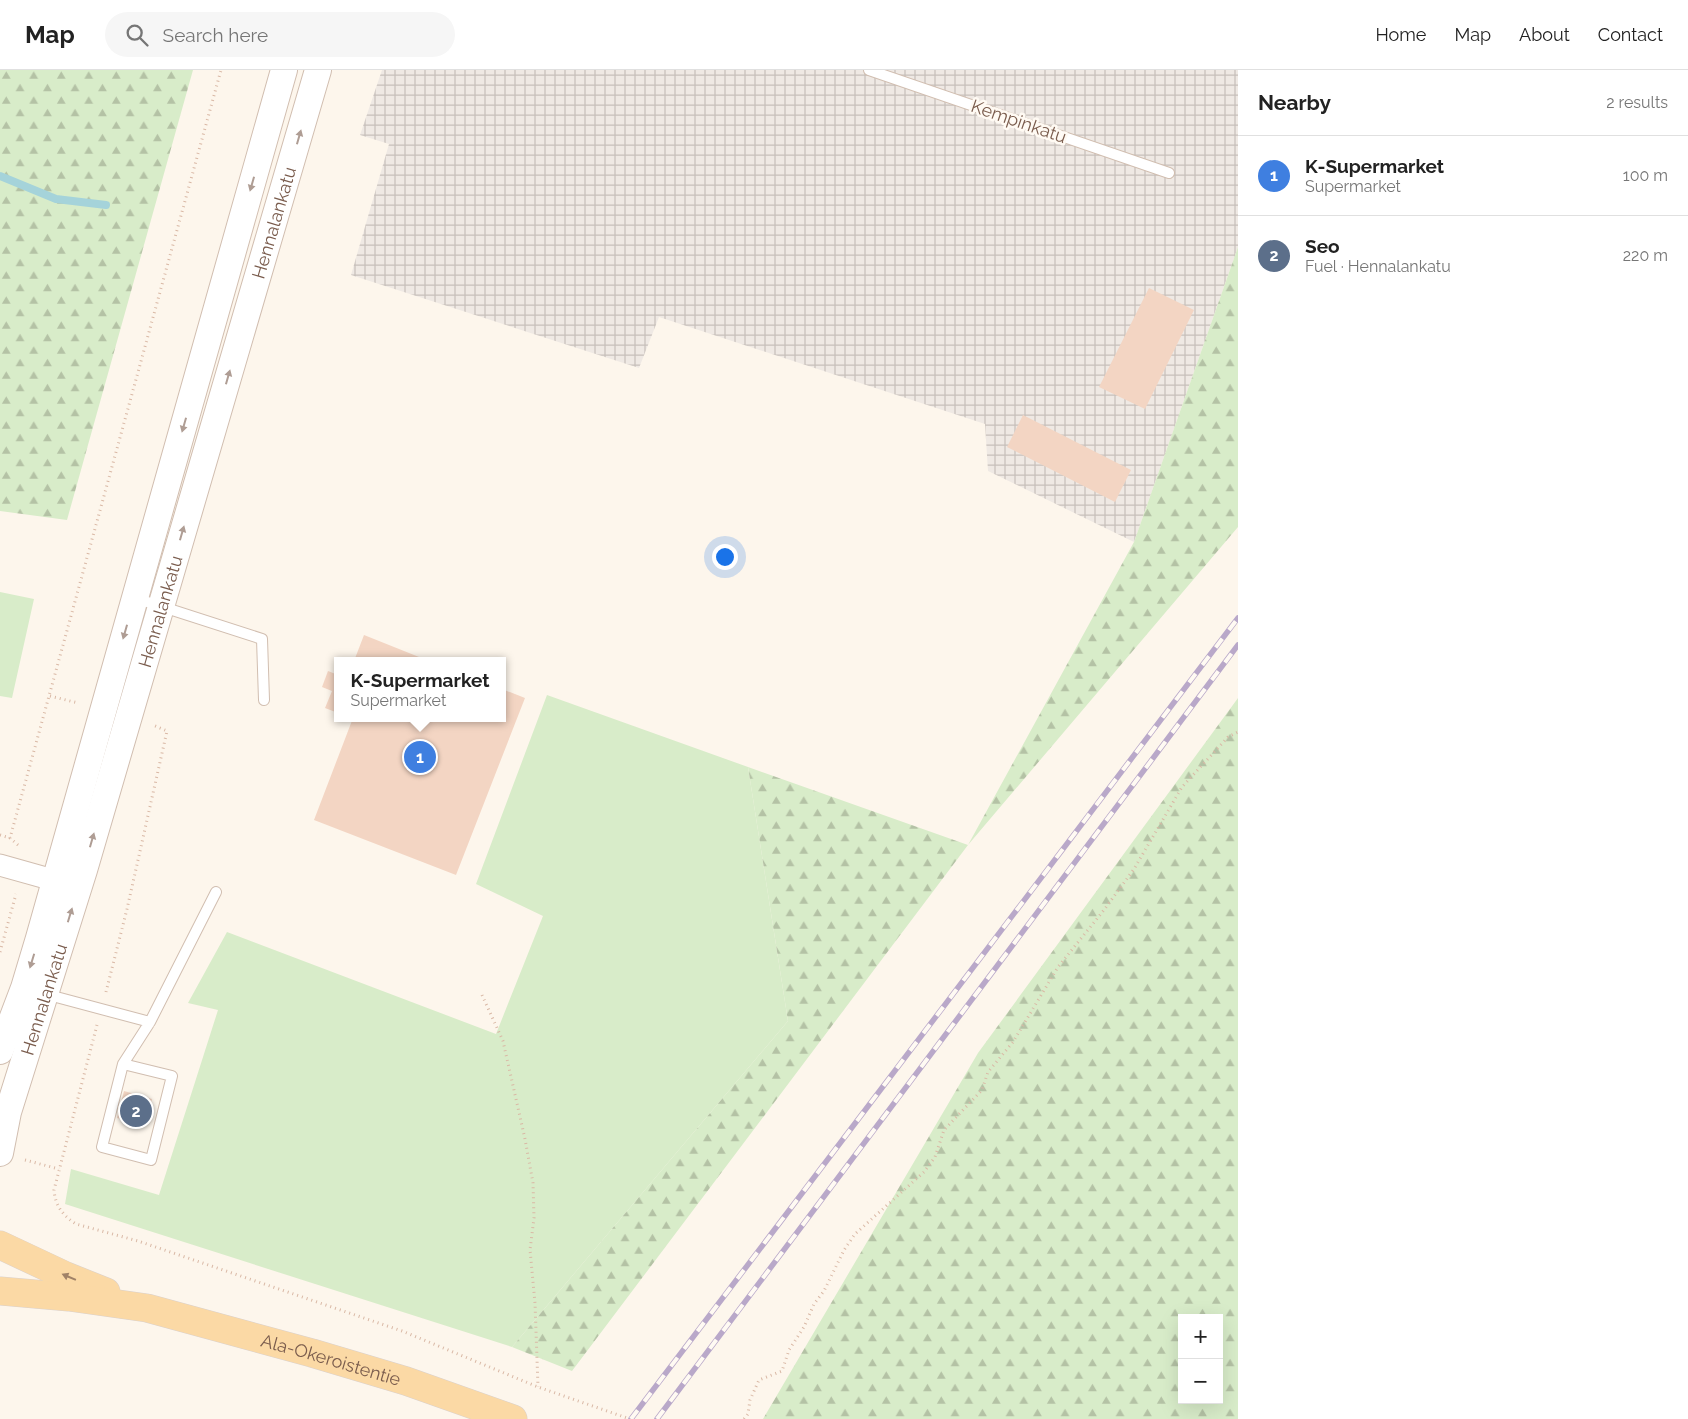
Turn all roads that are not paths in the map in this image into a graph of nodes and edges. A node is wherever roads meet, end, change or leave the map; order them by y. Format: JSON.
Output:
{"nodes":[{"id":1,"x":284,"y":70,"type":"edge"},
{"id":2,"x":318,"y":70,"type":"edge"},
{"id":3,"x":869,"y":70,"type":"edge"},
{"id":4,"x":1170,"y":173,"type":"dead end"},
{"id":5,"x":135,"y":598,"type":"junction"},
{"id":6,"x":161,"y":606,"type":"junction"},
{"id":7,"x":264,"y":700,"type":"dead end"},
{"id":8,"x":0,"y":866,"type":"edge"},
{"id":9,"x":67,"y":884,"type":"junction"},
{"id":10,"x":216,"y":892,"type":"dead end"},
{"id":11,"x":34,"y":991,"type":"junction"},
{"id":12,"x":150,"y":1022,"type":"junction"},
{"id":13,"x":0,"y":1051,"type":"edge"},
{"id":14,"x":123,"y":1064,"type":"junction"},
{"id":15,"x":0,"y":1153,"type":"edge"},
{"id":16,"x":0,"y":1245,"type":"edge"},
{"id":17,"x":0,"y":1291,"type":"edge"},
{"id":18,"x":146,"y":1308,"type":"junction"},
{"id":19,"x":513,"y":1419,"type":"edge"}],
"edges":[{"from":1,"to":5,"type":"street","name":"Hennalankatu","one_way":true},
{"from":6,"to":2,"type":"street","name":"Hennalankatu","one_way":true},
{"from":3,"to":4,"type":"lane","name":"Kempinkatu"},
{"from":5,"to":6,"type":"lane"},
{"from":5,"to":9,"type":"street","name":"Hennalankatu","one_way":true},
{"from":6,"to":7,"type":"lane"},
{"from":9,"to":6,"type":"street","name":"Hennalankatu","one_way":true},
{"from":8,"to":9,"type":"street"},
{"from":9,"to":11,"type":"street","name":"Hennalankatu"},
{"from":10,"to":12,"type":"lane"},
{"from":11,"to":12,"type":"lane"},
{"from":11,"to":13,"type":"street","name":"Hennalankatu"},
{"from":11,"to":15,"type":"street","name":"Hennalankatu"},
{"from":12,"to":14,"type":"lane"},
{"from":14,"to":14,"type":"lane"},
{"from":18,"to":16,"type":"main road","name":"Ala-Okeroistentie","one_way":true},
{"from":17,"to":18,"type":"main road","name":"Ala-Okeroistentie"},
{"from":18,"to":19,"type":"main road","name":"Ala-Okeroistentie"}]}
